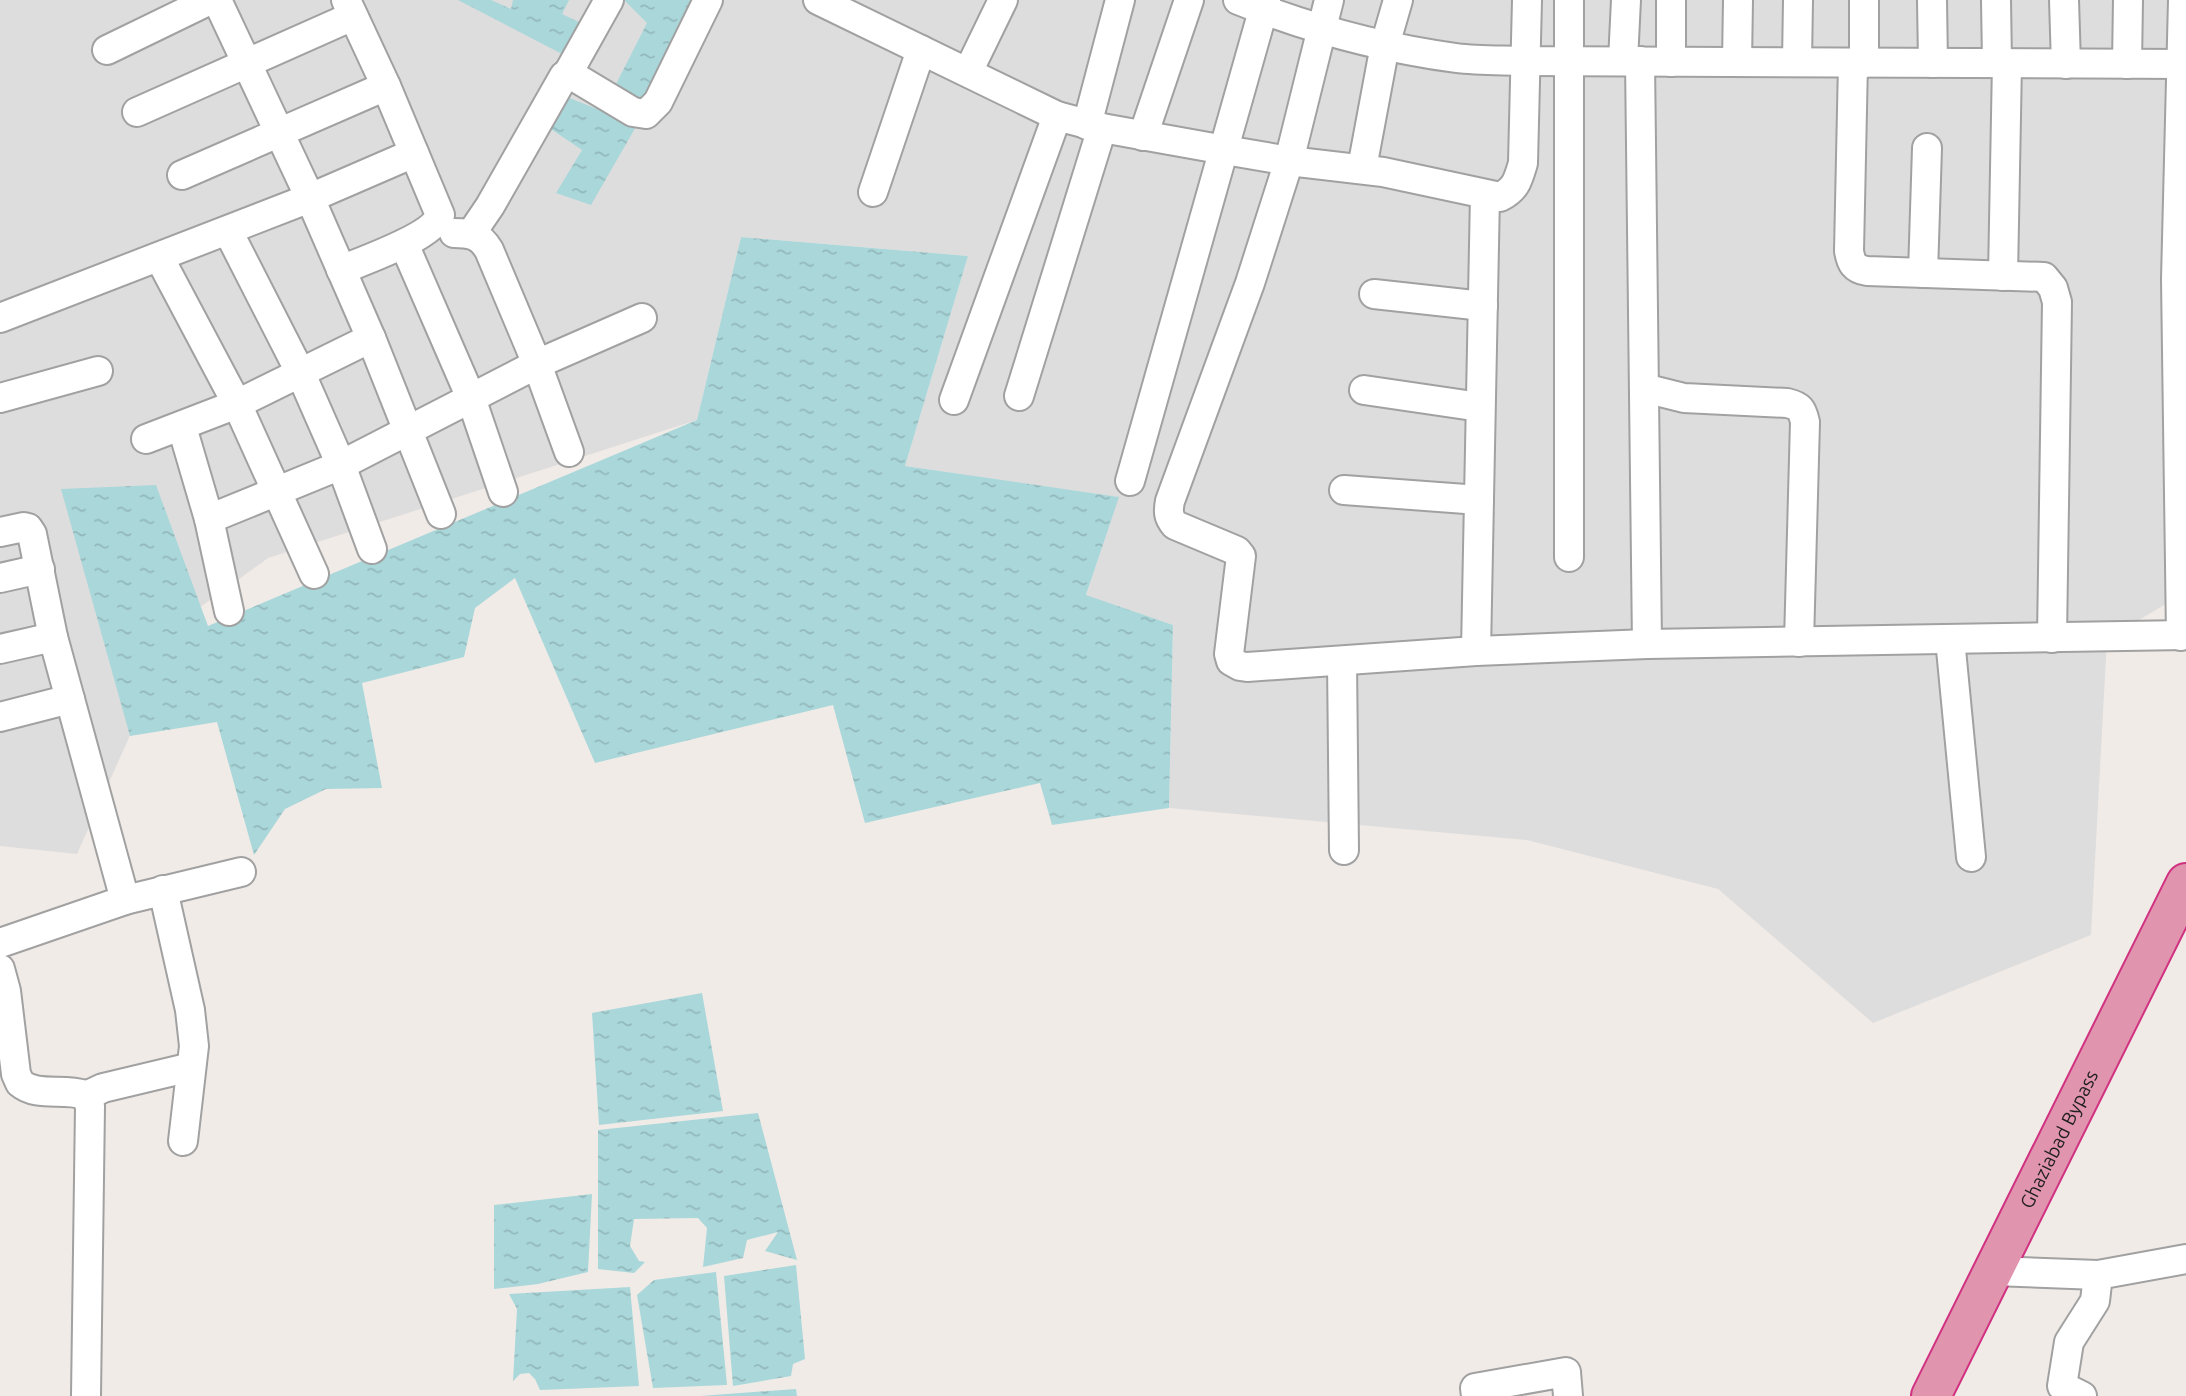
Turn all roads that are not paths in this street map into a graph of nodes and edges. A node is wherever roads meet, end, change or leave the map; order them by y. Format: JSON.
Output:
{"nodes":[{"id":1,"x":210,"y":0,"type":"edge"},
{"id":2,"x":217,"y":0,"type":"edge"},
{"id":3,"x":609,"y":0,"type":"edge"},
{"id":4,"x":708,"y":0,"type":"edge"},
{"id":5,"x":818,"y":0,"type":"edge"},
{"id":6,"x":1003,"y":0,"type":"edge"},
{"id":7,"x":1120,"y":0,"type":"edge"},
{"id":8,"x":1189,"y":0,"type":"edge"},
{"id":9,"x":1329,"y":0,"type":"edge"},
{"id":10,"x":1398,"y":0,"type":"edge"},
{"id":11,"x":1528,"y":0,"type":"edge"},
{"id":12,"x":1569,"y":0,"type":"edge"},
{"id":13,"x":1626,"y":0,"type":"edge"},
{"id":14,"x":1671,"y":0,"type":"edge"},
{"id":15,"x":1738,"y":0,"type":"edge"},
{"id":16,"x":1798,"y":0,"type":"edge"},
{"id":17,"x":1864,"y":0,"type":"edge"},
{"id":18,"x":1932,"y":0,"type":"edge"},
{"id":19,"x":1996,"y":0,"type":"edge"},
{"id":20,"x":2064,"y":0,"type":"edge"},
{"id":21,"x":2128,"y":0,"type":"edge"},
{"id":22,"x":2183,"y":0,"type":"edge"},
{"id":23,"x":1256,"y":3,"type":"edge"},
{"id":24,"x":349,"y":8,"type":"edge"},
{"id":25,"x":1321,"y":29,"type":"junction"},
{"id":26,"x":1385,"y":46,"type":"junction"},
{"id":27,"x":107,"y":50,"type":"dead end"},
{"id":28,"x":920,"y":50,"type":"junction"},
{"id":29,"x":1526,"y":61,"type":"junction"},
{"id":30,"x":1569,"y":61,"type":"junction"},
{"id":31,"x":1631,"y":61,"type":"junction"},
{"id":32,"x":1671,"y":62,"type":"junction"},
{"id":33,"x":1737,"y":62,"type":"junction"},
{"id":34,"x":1797,"y":62,"type":"junction"},
{"id":35,"x":246,"y":63,"type":"junction"},
{"id":36,"x":1858,"y":63,"type":"junction"},
{"id":37,"x":1933,"y":63,"type":"junction"},
{"id":38,"x":2002,"y":63,"type":"junction"},
{"id":39,"x":2066,"y":64,"type":"junction"},
{"id":40,"x":2127,"y":64,"type":"junction"},
{"id":41,"x":2184,"y":64,"type":"edge"},
{"id":42,"x":968,"y":72,"type":"junction"},
{"id":43,"x":567,"y":75,"type":"junction"},
{"id":44,"x":386,"y":86,"type":"junction"},
{"id":45,"x":137,"y":112,"type":"dead end"},
{"id":46,"x":1057,"y":116,"type":"junction"},
{"id":47,"x":1095,"y":126,"type":"junction"},
{"id":48,"x":280,"y":134,"type":"junction"},
{"id":49,"x":1143,"y":136,"type":"junction"},
{"id":50,"x":1927,"y":148,"type":"dead end"},
{"id":51,"x":1225,"y":150,"type":"junction"},
{"id":52,"x":414,"y":153,"type":"junction"},
{"id":53,"x":1289,"y":161,"type":"junction"},
{"id":54,"x":1362,"y":168,"type":"junction"},
{"id":55,"x":182,"y":175,"type":"dead end"},
{"id":56,"x":873,"y":192,"type":"dead end"},
{"id":57,"x":1485,"y":195,"type":"junction"},
{"id":58,"x":310,"y":198,"type":"junction"},
{"id":59,"x":433,"y":225,"type":"junction"},
{"id":60,"x":228,"y":231,"type":"junction"},
{"id":61,"x":471,"y":234,"type":"junction"},
{"id":62,"x":404,"y":244,"type":"junction"},
{"id":63,"x":159,"y":257,"type":"junction"},
{"id":64,"x":341,"y":270,"type":"junction"},
{"id":65,"x":1923,"y":273,"type":"junction"},
{"id":66,"x":2003,"y":275,"type":"junction"},
{"id":67,"x":1374,"y":294,"type":"dead end"},
{"id":68,"x":1483,"y":306,"type":"junction"},
{"id":69,"x":0,"y":318,"type":"edge"},
{"id":70,"x":642,"y":318,"type":"dead end"},
{"id":71,"x":371,"y":338,"type":"junction"},
{"id":72,"x":537,"y":363,"type":"junction"},
{"id":73,"x":99,"y":371,"type":"dead end"},
{"id":74,"x":301,"y":374,"type":"junction"},
{"id":75,"x":1644,"y":388,"type":"junction"},
{"id":76,"x":1364,"y":390,"type":"dead end"},
{"id":77,"x":1019,"y":396,"type":"dead end"},
{"id":78,"x":0,"y":398,"type":"edge"},
{"id":79,"x":471,"y":398,"type":"junction"},
{"id":80,"x":954,"y":400,"type":"dead end"},
{"id":81,"x":237,"y":404,"type":"junction"},
{"id":82,"x":1480,"y":407,"type":"junction"},
{"id":83,"x":182,"y":426,"type":"junction"},
{"id":84,"x":407,"y":430,"type":"junction"},
{"id":85,"x":146,"y":439,"type":"dead end"},
{"id":86,"x":569,"y":452,"type":"dead end"},
{"id":87,"x":341,"y":465,"type":"junction"},
{"id":88,"x":1130,"y":481,"type":"dead end"},
{"id":89,"x":1344,"y":490,"type":"dead end"},
{"id":90,"x":274,"y":491,"type":"junction"},
{"id":91,"x":503,"y":492,"type":"dead end"},
{"id":92,"x":1479,"y":500,"type":"junction"},
{"id":93,"x":441,"y":514,"type":"dead end"},
{"id":94,"x":209,"y":519,"type":"junction"},
{"id":95,"x":0,"y":533,"type":"edge"},
{"id":96,"x":372,"y":549,"type":"dead end"},
{"id":97,"x":1569,"y":557,"type":"dead end"},
{"id":98,"x":40,"y":569,"type":"junction"},
{"id":99,"x":314,"y":574,"type":"dead end"},
{"id":100,"x":0,"y":578,"type":"edge"},
{"id":101,"x":229,"y":611,"type":"dead end"},
{"id":102,"x":53,"y":636,"type":"junction"},
{"id":103,"x":2183,"y":636,"type":"edge"},
{"id":104,"x":2052,"y":638,"type":"junction"},
{"id":105,"x":1950,"y":639,"type":"junction"},
{"id":106,"x":1799,"y":642,"type":"junction"},
{"id":107,"x":1647,"y":644,"type":"junction"},
{"id":108,"x":0,"y":649,"type":"edge"},
{"id":109,"x":1476,"y":651,"type":"junction"},
{"id":110,"x":1342,"y":661,"type":"junction"},
{"id":111,"x":70,"y":699,"type":"junction"},
{"id":112,"x":0,"y":717,"type":"edge"},
{"id":113,"x":1344,"y":850,"type":"dead end"},
{"id":114,"x":1972,"y":857,"type":"dead end"},
{"id":115,"x":241,"y":872,"type":"dead end"},
{"id":116,"x":2186,"y":883,"type":"edge"},
{"id":117,"x":163,"y":890,"type":"junction"},
{"id":118,"x":125,"y":900,"type":"junction"},
{"id":119,"x":0,"y":943,"type":"edge"},
{"id":120,"x":0,"y":969,"type":"edge"},
{"id":121,"x":191,"y":1066,"type":"junction"},
{"id":122,"x":86,"y":1096,"type":"junction"},
{"id":123,"x":183,"y":1141,"type":"dead end"},
{"id":124,"x":2186,"y":1259,"type":"edge"},
{"id":125,"x":1993,"y":1271,"type":"junction"},
{"id":126,"x":2098,"y":1275,"type":"junction"},
{"id":127,"x":86,"y":1396,"type":"edge"},
{"id":128,"x":1476,"y":1396,"type":"edge"},
{"id":129,"x":1568,"y":1396,"type":"edge"},
{"id":130,"x":1931,"y":1396,"type":"edge"},
{"id":131,"x":2082,"y":1396,"type":"edge"}],
"edges":[{"from":1,"to":27,"type":"street"},
{"from":2,"to":35,"type":"street"},
{"from":3,"to":43,"type":"street"},
{"from":4,"to":43,"type":"street"},
{"from":5,"to":28,"type":"street"},
{"from":6,"to":42,"type":"street"},
{"from":7,"to":47,"type":"street"},
{"from":8,"to":49,"type":"street"},
{"from":9,"to":25,"type":"street"},
{"from":10,"to":26,"type":"street"},
{"from":11,"to":29,"type":"street"},
{"from":12,"to":30,"type":"street"},
{"from":13,"to":31,"type":"street"},
{"from":14,"to":32,"type":"street"},
{"from":15,"to":33,"type":"street"},
{"from":16,"to":34,"type":"street"},
{"from":17,"to":36,"type":"street"},
{"from":18,"to":37,"type":"street"},
{"from":19,"to":38,"type":"street"},
{"from":20,"to":39,"type":"street"},
{"from":21,"to":40,"type":"street"},
{"from":22,"to":41,"type":"street"},
{"from":23,"to":25,"type":"street"},
{"from":23,"to":51,"type":"street"},
{"from":24,"to":35,"type":"street"},
{"from":24,"to":44,"type":"street"},
{"from":25,"to":26,"type":"street"},
{"from":25,"to":53,"type":"street"},
{"from":26,"to":29,"type":"street"},
{"from":26,"to":54,"type":"street"},
{"from":28,"to":42,"type":"street"},
{"from":28,"to":56,"type":"street"},
{"from":29,"to":30,"type":"street"},
{"from":29,"to":57,"type":"street"},
{"from":30,"to":31,"type":"street"},
{"from":30,"to":97,"type":"street"},
{"from":31,"to":32,"type":"street"},
{"from":31,"to":75,"type":"street"},
{"from":32,"to":33,"type":"street"},
{"from":33,"to":34,"type":"street"},
{"from":34,"to":36,"type":"street"},
{"from":35,"to":45,"type":"street"},
{"from":35,"to":48,"type":"street"},
{"from":36,"to":37,"type":"street"},
{"from":36,"to":65,"type":"street"},
{"from":37,"to":38,"type":"street"},
{"from":38,"to":39,"type":"street"},
{"from":38,"to":66,"type":"street"},
{"from":39,"to":40,"type":"street"},
{"from":40,"to":41,"type":"street"},
{"from":41,"to":103,"type":"street"},
{"from":42,"to":46,"type":"street"},
{"from":43,"to":61,"type":"street"},
{"from":44,"to":48,"type":"street"},
{"from":44,"to":52,"type":"street"},
{"from":46,"to":47,"type":"street"},
{"from":46,"to":80,"type":"street"},
{"from":47,"to":49,"type":"street"},
{"from":47,"to":77,"type":"street"},
{"from":48,"to":55,"type":"street"},
{"from":48,"to":58,"type":"street"},
{"from":49,"to":51,"type":"street"},
{"from":50,"to":65,"type":"street"},
{"from":51,"to":53,"type":"street"},
{"from":51,"to":88,"type":"street"},
{"from":52,"to":58,"type":"street"},
{"from":52,"to":59,"type":"street"},
{"from":53,"to":54,"type":"street"},
{"from":53,"to":110,"type":"street"},
{"from":54,"to":57,"type":"street"},
{"from":57,"to":68,"type":"street"},
{"from":58,"to":60,"type":"street"},
{"from":58,"to":64,"type":"street"},
{"from":59,"to":61,"type":"street"},
{"from":59,"to":62,"type":"street"},
{"from":60,"to":63,"type":"street"},
{"from":60,"to":74,"type":"street"},
{"from":61,"to":72,"type":"street"},
{"from":62,"to":64,"type":"street"},
{"from":62,"to":79,"type":"street"},
{"from":63,"to":69,"type":"street"},
{"from":63,"to":81,"type":"street"},
{"from":64,"to":71,"type":"street"},
{"from":65,"to":66,"type":"street"},
{"from":66,"to":104,"type":"street"},
{"from":67,"to":68,"type":"street"},
{"from":68,"to":82,"type":"street"},
{"from":70,"to":72,"type":"street"},
{"from":71,"to":74,"type":"street"},
{"from":71,"to":84,"type":"street"},
{"from":72,"to":79,"type":"street"},
{"from":72,"to":86,"type":"street"},
{"from":73,"to":78,"type":"street"},
{"from":74,"to":81,"type":"street"},
{"from":74,"to":87,"type":"street"},
{"from":75,"to":106,"type":"street"},
{"from":75,"to":107,"type":"street"},
{"from":76,"to":82,"type":"street"},
{"from":79,"to":84,"type":"street"},
{"from":79,"to":91,"type":"street"},
{"from":81,"to":83,"type":"street"},
{"from":81,"to":90,"type":"street"},
{"from":82,"to":92,"type":"street"},
{"from":83,"to":85,"type":"street"},
{"from":83,"to":94,"type":"street"},
{"from":84,"to":87,"type":"street"},
{"from":84,"to":93,"type":"street"},
{"from":87,"to":90,"type":"street"},
{"from":87,"to":96,"type":"street"},
{"from":89,"to":92,"type":"street"},
{"from":90,"to":94,"type":"street"},
{"from":90,"to":99,"type":"street"},
{"from":92,"to":109,"type":"street"},
{"from":94,"to":101,"type":"street"},
{"from":95,"to":98,"type":"street"},
{"from":98,"to":100,"type":"street"},
{"from":98,"to":102,"type":"street"},
{"from":102,"to":108,"type":"street"},
{"from":102,"to":111,"type":"street"},
{"from":103,"to":104,"type":"street"},
{"from":104,"to":105,"type":"street"},
{"from":105,"to":106,"type":"street"},
{"from":105,"to":114,"type":"street"},
{"from":106,"to":107,"type":"street"},
{"from":107,"to":109,"type":"street"},
{"from":109,"to":110,"type":"street"},
{"from":110,"to":113,"type":"street"},
{"from":111,"to":112,"type":"street"},
{"from":111,"to":118,"type":"street"},
{"from":115,"to":117,"type":"street"},
{"from":116,"to":125,"type":"highway","name":"Ghaziabad Bypass"},
{"from":117,"to":118,"type":"street"},
{"from":117,"to":121,"type":"street"},
{"from":118,"to":119,"type":"street"},
{"from":120,"to":122,"type":"street"},
{"from":121,"to":122,"type":"street"},
{"from":121,"to":123,"type":"street"},
{"from":122,"to":127,"type":"street"},
{"from":124,"to":126,"type":"street"},
{"from":125,"to":126,"type":"street"},
{"from":125,"to":130,"type":"highway","name":"Ghaziabad Bypass"},
{"from":126,"to":131,"type":"street"},
{"from":128,"to":129,"type":"street"}]}
